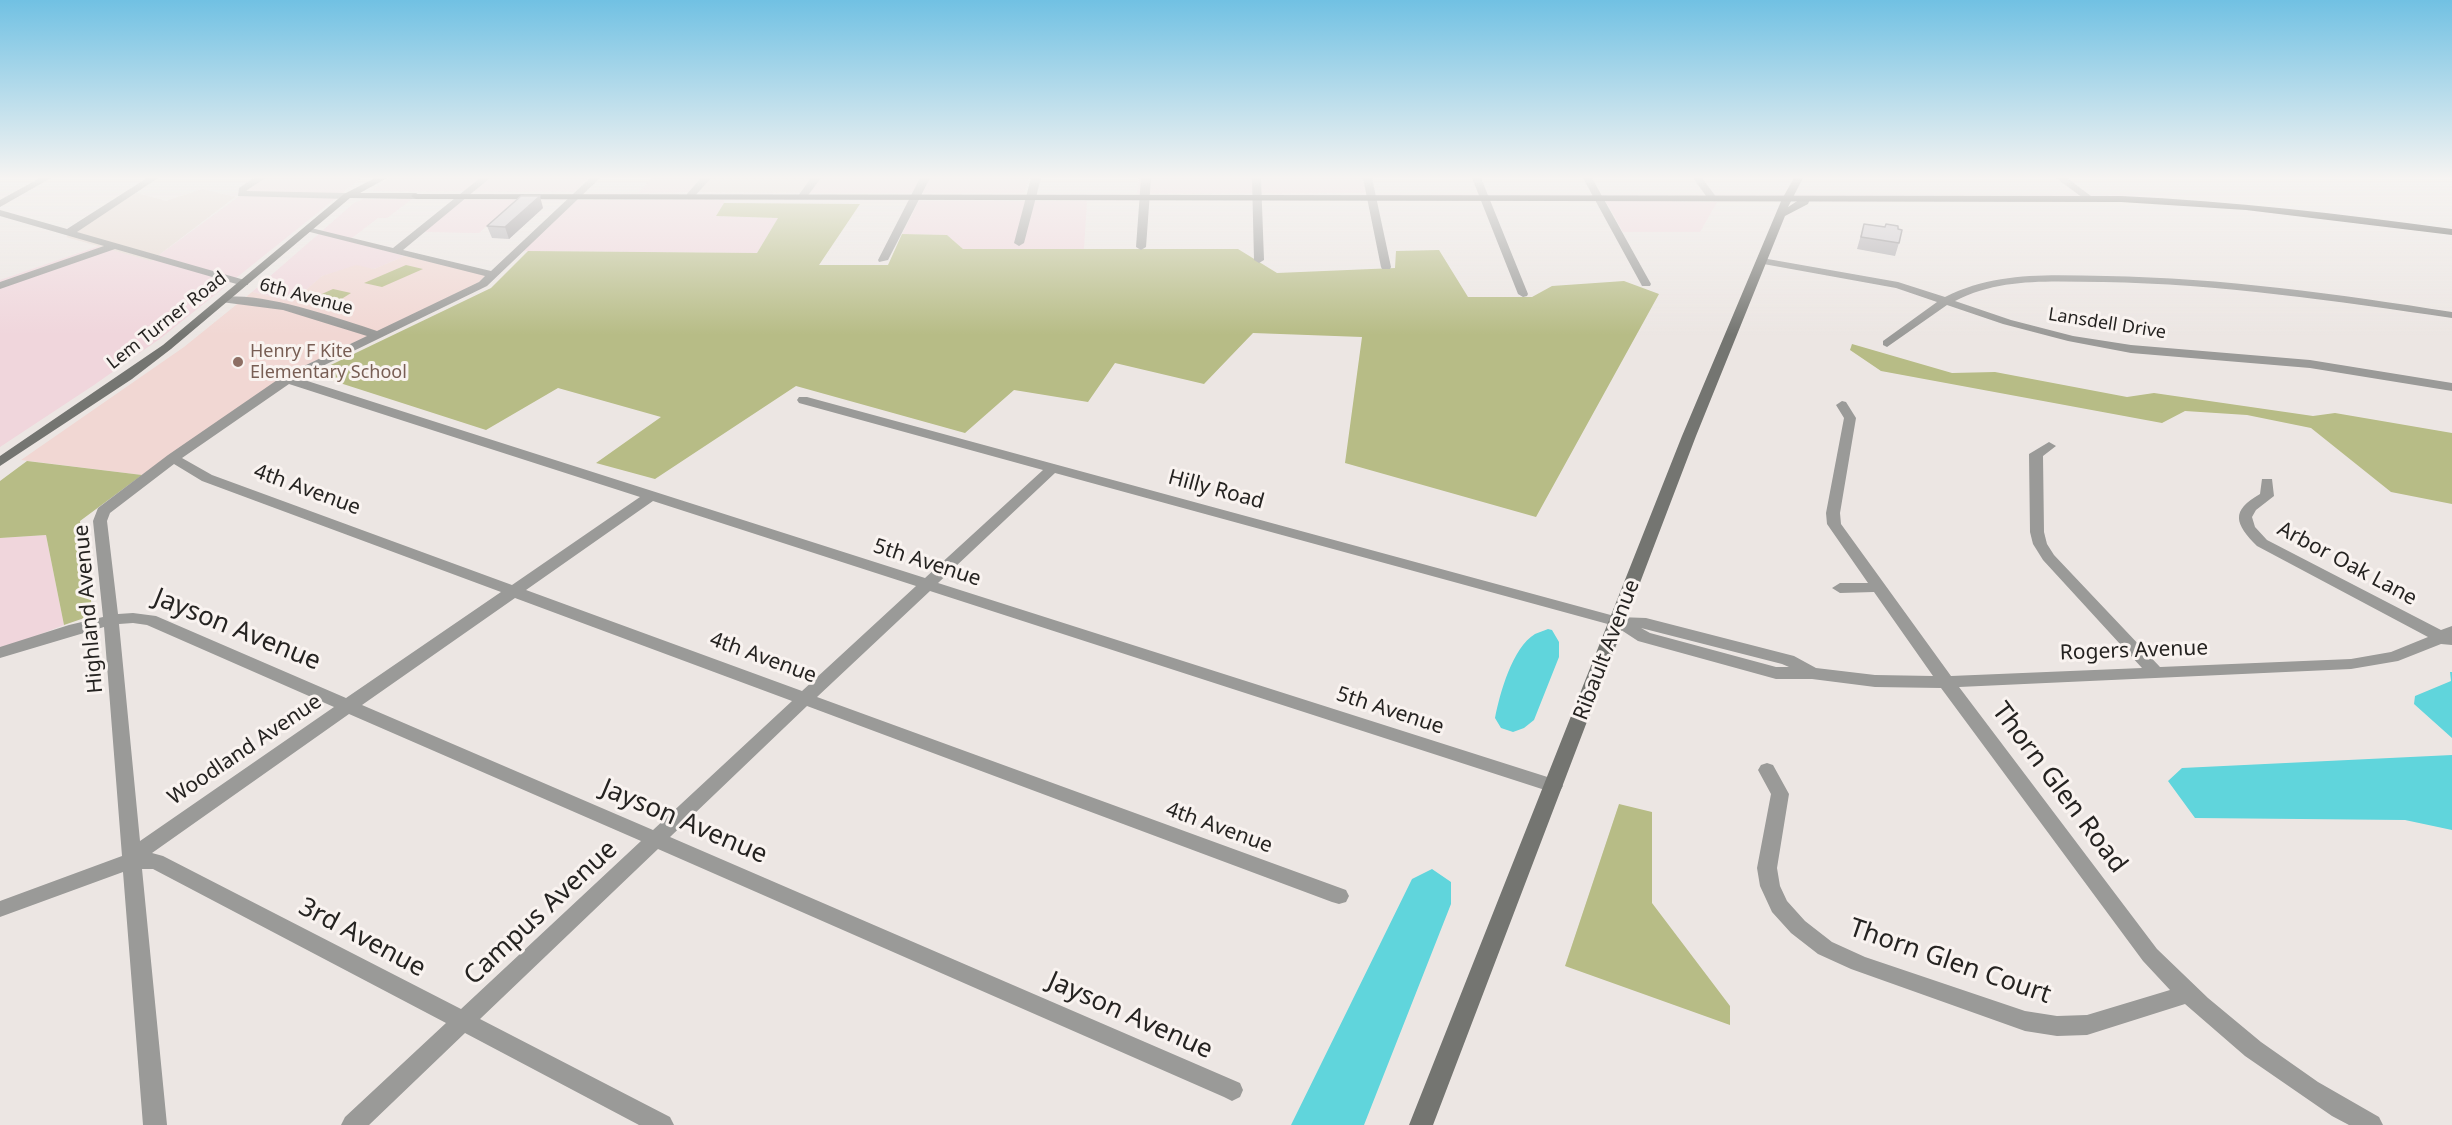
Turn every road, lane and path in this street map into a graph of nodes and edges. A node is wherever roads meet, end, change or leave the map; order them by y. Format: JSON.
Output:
{"nodes":[{"id":1,"x":63,"y":230,"type":"edge"},
{"id":2,"x":307,"y":230,"type":"edge"},
{"id":3,"x":309,"y":230,"type":"edge"},
{"id":4,"x":421,"y":230,"type":"edge"},
{"id":5,"x":540,"y":230,"type":"edge"},
{"id":6,"x":898,"y":230,"type":"edge"},
{"id":7,"x":1023,"y":230,"type":"edge"},
{"id":8,"x":1142,"y":230,"type":"edge"},
{"id":9,"x":1258,"y":230,"type":"edge"},
{"id":10,"x":1377,"y":230,"type":"edge"},
{"id":11,"x":1498,"y":230,"type":"edge"},
{"id":12,"x":1616,"y":230,"type":"edge"},
{"id":13,"x":1775,"y":230,"type":"edge"},
{"id":14,"x":68,"y":232,"type":"joint"},
{"id":15,"x":1019,"y":243,"type":"dead end"},
{"id":16,"x":114,"y":246,"type":"junction"},
{"id":17,"x":1141,"y":246,"type":"dead end"},
{"id":18,"x":395,"y":251,"type":"junction"},
{"id":19,"x":883,"y":260,"type":"dead end"},
{"id":20,"x":1258,"y":260,"type":"dead end"},
{"id":21,"x":1762,"y":261,"type":"junction"},
{"id":22,"x":1386,"y":267,"type":"dead end"},
{"id":23,"x":494,"y":275,"type":"junction"},
{"id":24,"x":244,"y":283,"type":"junction"},
{"id":25,"x":1646,"y":284,"type":"dead end"},
{"id":26,"x":0,"y":286,"type":"edge"},
{"id":27,"x":1523,"y":294,"type":"dead end"},
{"id":28,"x":225,"y":300,"type":"junction"},
{"id":29,"x":1947,"y":301,"type":"junction"},
{"id":30,"x":2452,"y":315,"type":"edge"},
{"id":31,"x":377,"y":335,"type":"junction"},
{"id":32,"x":1887,"y":343,"type":"dead end"},
{"id":33,"x":287,"y":379,"type":"junction"},
{"id":34,"x":2452,"y":387,"type":"edge"},
{"id":35,"x":803,"y":400,"type":"dead end"},
{"id":36,"x":1842,"y":405,"type":"dead end"},
{"id":37,"x":2049,"y":446,"type":"dead end"},
{"id":38,"x":173,"y":458,"type":"junction"},
{"id":39,"x":0,"y":462,"type":"edge"},
{"id":40,"x":1053,"y":468,"type":"junction"},
{"id":41,"x":2267,"y":482,"type":"dead end"},
{"id":42,"x":650,"y":497,"type":"junction"},
{"id":43,"x":927,"y":585,"type":"junction"},
{"id":44,"x":1877,"y":586,"type":"junction"},
{"id":45,"x":1840,"y":588,"type":"dead end"},
{"id":46,"x":514,"y":589,"type":"junction"},
{"id":47,"x":111,"y":619,"type":"junction"},
{"id":48,"x":1618,"y":622,"type":"junction"},
{"id":49,"x":2448,"y":637,"type":"edge"},
{"id":50,"x":0,"y":653,"type":"edge"},
{"id":51,"x":2156,"y":673,"type":"junction"},
{"id":52,"x":1946,"y":682,"type":"junction"},
{"id":53,"x":805,"y":698,"type":"junction"},
{"id":54,"x":351,"y":705,"type":"junction"},
{"id":55,"x":1767,"y":770,"type":"dead end"},
{"id":56,"x":1554,"y":786,"type":"junction"},
{"id":57,"x":657,"y":839,"type":"junction"},
{"id":58,"x":130,"y":861,"type":"junction"},
{"id":59,"x":1340,"y":896,"type":"dead end"},
{"id":60,"x":0,"y":909,"type":"edge"},
{"id":61,"x":2187,"y":994,"type":"junction"},
{"id":62,"x":463,"y":1022,"type":"junction"},
{"id":63,"x":1232,"y":1090,"type":"dead end"},
{"id":64,"x":155,"y":1125,"type":"edge"},
{"id":65,"x":353,"y":1125,"type":"edge"},
{"id":66,"x":662,"y":1125,"type":"edge"},
{"id":67,"x":1421,"y":1125,"type":"edge"},
{"id":68,"x":2371,"y":1125,"type":"edge"}],
"edges":[{"from":1,"to":14,"type":"street"},
{"from":2,"to":24,"type":"street","name":"Lem Turner Road"},
{"from":3,"to":18,"type":"street"},
{"from":4,"to":18,"type":"street"},
{"from":5,"to":23,"type":"street","name":"Highland Avenue"},
{"from":6,"to":19,"type":"street"},
{"from":7,"to":15,"type":"street"},
{"from":8,"to":17,"type":"street"},
{"from":9,"to":20,"type":"street"},
{"from":10,"to":22,"type":"street"},
{"from":11,"to":27,"type":"street"},
{"from":12,"to":25,"type":"street"},
{"from":13,"to":21,"type":"street","name":"Ribault Avenue"},
{"from":14,"to":16,"type":"street"},
{"from":16,"to":24,"type":"street"},
{"from":16,"to":26,"type":"street"},
{"from":18,"to":23,"type":"street"},
{"from":21,"to":29,"type":"street","name":"Lansdell Drive"},
{"from":21,"to":48,"type":"street","name":"Ribault Avenue"},
{"from":23,"to":31,"type":"street","name":"Highland Avenue"},
{"from":24,"to":28,"type":"street","name":"Lem Turner Road"},
{"from":28,"to":31,"type":"street","name":"6th Avenue"},
{"from":28,"to":39,"type":"street","name":"Lem Turner Road"},
{"from":29,"to":30,"type":"street"},
{"from":29,"to":32,"type":"street"},
{"from":29,"to":34,"type":"street","name":"Lansdell Drive"},
{"from":31,"to":33,"type":"street","name":"Highland Avenue"},
{"from":33,"to":38,"type":"street","name":"Highland Avenue"},
{"from":33,"to":42,"type":"street","name":"5th Avenue"},
{"from":35,"to":40,"type":"street","name":"Hilly Road"},
{"from":36,"to":44,"type":"street","name":"Thorn Glen Road"},
{"from":37,"to":51,"type":"street"},
{"from":38,"to":46,"type":"street","name":"4th Avenue"},
{"from":38,"to":47,"type":"street","name":"Highland Avenue"},
{"from":40,"to":43,"type":"street","name":"Campus Avenue"},
{"from":40,"to":48,"type":"street","name":"Hilly Road"},
{"from":41,"to":49,"type":"street","name":"Arbor Oak Lane"},
{"from":42,"to":43,"type":"street","name":"5th Avenue"},
{"from":42,"to":46,"type":"street","name":"Woodland Avenue"},
{"from":43,"to":53,"type":"street","name":"Campus Avenue"},
{"from":43,"to":56,"type":"street","name":"5th Avenue"},
{"from":44,"to":45,"type":"street"},
{"from":44,"to":52,"type":"street","name":"Thorn Glen Road"},
{"from":46,"to":53,"type":"street","name":"4th Avenue"},
{"from":46,"to":54,"type":"street","name":"Woodland Avenue"},
{"from":47,"to":50,"type":"street","name":"Jayson Avenue"},
{"from":47,"to":54,"type":"street","name":"Jayson Avenue"},
{"from":47,"to":58,"type":"street","name":"Highland Avenue"},
{"from":48,"to":52,"type":"street","name":"Rogers Avenue"},
{"from":48,"to":56,"type":"street","name":"Ribault Avenue"},
{"from":49,"to":51,"type":"street","name":"Rogers Avenue"},
{"from":51,"to":52,"type":"street","name":"Rogers Avenue"},
{"from":52,"to":61,"type":"street","name":"Thorn Glen Road"},
{"from":53,"to":57,"type":"street","name":"Campus Avenue"},
{"from":53,"to":59,"type":"street","name":"4th Avenue"},
{"from":54,"to":57,"type":"street","name":"Jayson Avenue"},
{"from":54,"to":58,"type":"street","name":"Woodland Avenue"},
{"from":55,"to":61,"type":"street","name":"Thorn Glen Court"},
{"from":56,"to":67,"type":"street","name":"Ribault Avenue"},
{"from":57,"to":62,"type":"street","name":"Campus Avenue"},
{"from":57,"to":63,"type":"street","name":"Jayson Avenue"},
{"from":58,"to":60,"type":"street","name":"Woodland Avenue"},
{"from":58,"to":62,"type":"street","name":"3rd Avenue"},
{"from":58,"to":64,"type":"street","name":"Highland Avenue"},
{"from":61,"to":68,"type":"street","name":"Thorn Glen Road"},
{"from":62,"to":65,"type":"street","name":"Campus Avenue"},
{"from":62,"to":66,"type":"street","name":"3rd Avenue"}]}
